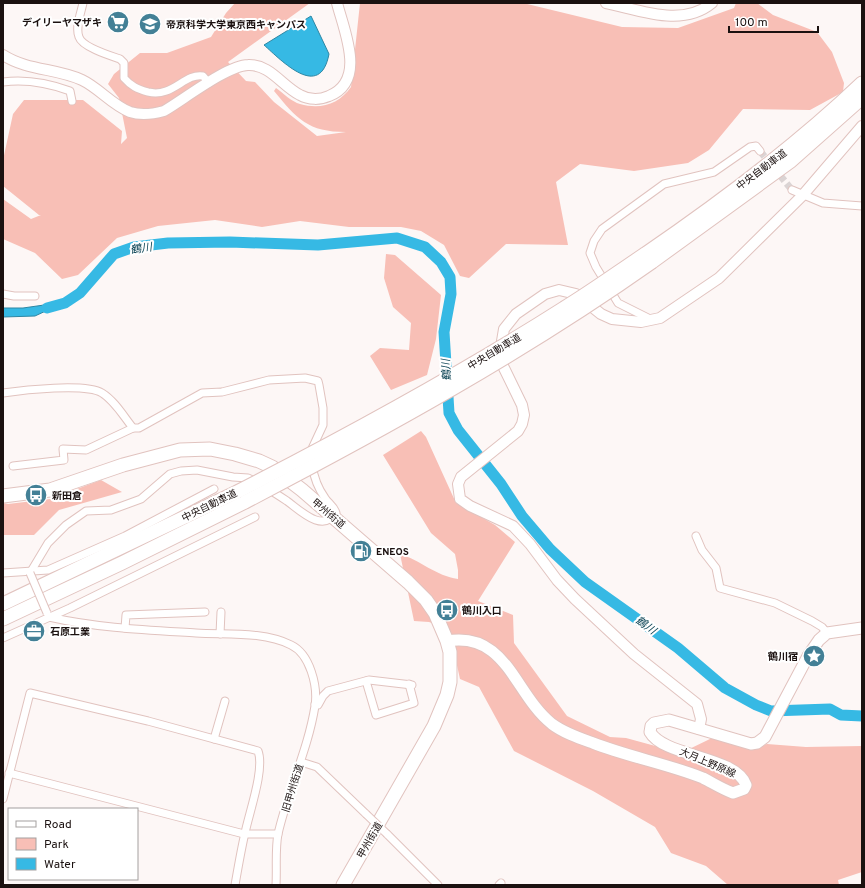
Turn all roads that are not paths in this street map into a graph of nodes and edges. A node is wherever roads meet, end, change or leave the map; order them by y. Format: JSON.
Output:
{"nodes":[{"id":1,"x":84,"y":3,"type":"edge"},
{"id":2,"x":338,"y":3,"type":"edge"},
{"id":3,"x":606,"y":3,"type":"edge"},
{"id":4,"x":712,"y":3,"type":"edge"},
{"id":5,"x":3,"y":55,"type":"edge"},
{"id":6,"x":3,"y":82,"type":"edge"},
{"id":7,"x":862,"y":82,"type":"edge"},
{"id":8,"x":209,"y":83,"type":"junction"},
{"id":9,"x":862,"y":98,"type":"edge"},
{"id":10,"x":72,"y":101,"type":"dead end"},
{"id":11,"x":862,"y":126,"type":"edge"},
{"id":12,"x":760,"y":150,"type":"dead end"},
{"id":13,"x":792,"y":190,"type":"tunnel mouth"},
{"id":14,"x":802,"y":196,"type":"junction"},
{"id":15,"x":862,"y":206,"type":"edge"},
{"id":16,"x":648,"y":258,"type":"junction"},
{"id":17,"x":3,"y":294,"type":"edge"},
{"id":18,"x":35,"y":296,"type":"dead end"},
{"id":19,"x":654,"y":321,"type":"junction"},
{"id":20,"x":3,"y":393,"type":"edge"},
{"id":21,"x":133,"y":428,"type":"junction"},
{"id":22,"x":13,"y":466,"type":"dead end"},
{"id":23,"x":214,"y":489,"type":"dead end"},
{"id":24,"x":3,"y":496,"type":"edge"},
{"id":25,"x":241,"y":497,"type":"junction"},
{"id":26,"x":255,"y":517,"type":"dead end"},
{"id":27,"x":333,"y":517,"type":"junction"},
{"id":28,"x":696,"y":536,"type":"dead end"},
{"id":29,"x":3,"y":573,"type":"edge"},
{"id":30,"x":30,"y":573,"type":"junction"},
{"id":31,"x":3,"y":604,"type":"edge"},
{"id":32,"x":204,"y":612,"type":"dead end"},
{"id":33,"x":221,"y":612,"type":"dead end"},
{"id":34,"x":48,"y":615,"type":"junction"},
{"id":35,"x":3,"y":619,"type":"edge"},
{"id":36,"x":125,"y":628,"type":"junction"},
{"id":37,"x":862,"y":628,"type":"edge"},
{"id":38,"x":828,"y":633,"type":"junction"},
{"id":39,"x":220,"y":634,"type":"junction"},
{"id":40,"x":3,"y":638,"type":"edge"},
{"id":41,"x":447,"y":641,"type":"junction"},
{"id":42,"x":366,"y":681,"type":"junction"},
{"id":43,"x":225,"y":701,"type":"dead end"},
{"id":44,"x":315,"y":704,"type":"junction"},
{"id":45,"x":699,"y":728,"type":"junction"},
{"id":46,"x":214,"y":739,"type":"junction"},
{"id":47,"x":300,"y":762,"type":"junction"},
{"id":48,"x":10,"y":773,"type":"junction"},
{"id":49,"x":3,"y":798,"type":"edge"},
{"id":50,"x":244,"y":834,"type":"junction"},
{"id":51,"x":278,"y":834,"type":"junction"},
{"id":52,"x":235,"y":885,"type":"edge"},
{"id":53,"x":276,"y":885,"type":"edge"},
{"id":54,"x":343,"y":885,"type":"edge"},
{"id":55,"x":438,"y":885,"type":"edge"}],
"edges":[{"from":1,"to":8,"type":"street"},
{"from":2,"to":8,"type":"street"},
{"from":3,"to":4,"type":"street"},
{"from":5,"to":8,"type":"street"},
{"from":6,"to":10,"type":"street"},
{"from":7,"to":16,"type":"highway","name":"中央自動車道"},
{"from":9,"to":16,"type":"highway","name":"中央自動車道"},
{"from":11,"to":14,"type":"street"},
{"from":12,"to":19,"type":"street"},
{"from":13,"to":14,"type":"street"},
{"from":14,"to":15,"type":"street"},
{"from":14,"to":19,"type":"street"},
{"from":16,"to":25,"type":"highway","name":"中央自動車道","bridge":true},
{"from":17,"to":18,"type":"street"},
{"from":19,"to":45,"type":"street"},
{"from":20,"to":21,"type":"street"},
{"from":21,"to":22,"type":"street"},
{"from":21,"to":27,"type":"street"},
{"from":23,"to":30,"type":"street"},
{"from":24,"to":27,"type":"highway","name":"甲州街道"},
{"from":25,"to":31,"type":"highway","name":"中央自動車道"},
{"from":25,"to":35,"type":"highway","name":"中央自動車道"},
{"from":26,"to":34,"type":"street"},
{"from":27,"to":30,"type":"street"},
{"from":27,"to":41,"type":"highway","name":"甲州街道"},
{"from":28,"to":38,"type":"street"},
{"from":29,"to":30,"type":"street"},
{"from":30,"to":34,"type":"street","bridge":true},
{"from":32,"to":36,"type":"street"},
{"from":33,"to":39,"type":"street"},
{"from":34,"to":36,"type":"street"},
{"from":34,"to":40,"type":"street"},
{"from":36,"to":39,"type":"street"},
{"from":37,"to":38,"type":"main road"},
{"from":38,"to":45,"type":"main road","name":"大月上野原線"},
{"from":39,"to":44,"type":"street","name":"旧甲州街道"},
{"from":41,"to":45,"type":"main road","name":"大月上野原線"},
{"from":41,"to":54,"type":"highway","name":"甲州街道"},
{"from":42,"to":42,"type":"street"},
{"from":42,"to":44,"type":"street"},
{"from":43,"to":46,"type":"street"},
{"from":44,"to":47,"type":"street","name":"旧甲州街道"},
{"from":46,"to":48,"type":"street"},
{"from":46,"to":50,"type":"street"},
{"from":47,"to":51,"type":"street","name":"旧甲州街道"},
{"from":47,"to":55,"type":"street","bridge":true},
{"from":48,"to":49,"type":"street"},
{"from":48,"to":50,"type":"street"},
{"from":50,"to":51,"type":"street"},
{"from":50,"to":52,"type":"street"},
{"from":51,"to":53,"type":"street","name":"旧甲州街道"}]}
